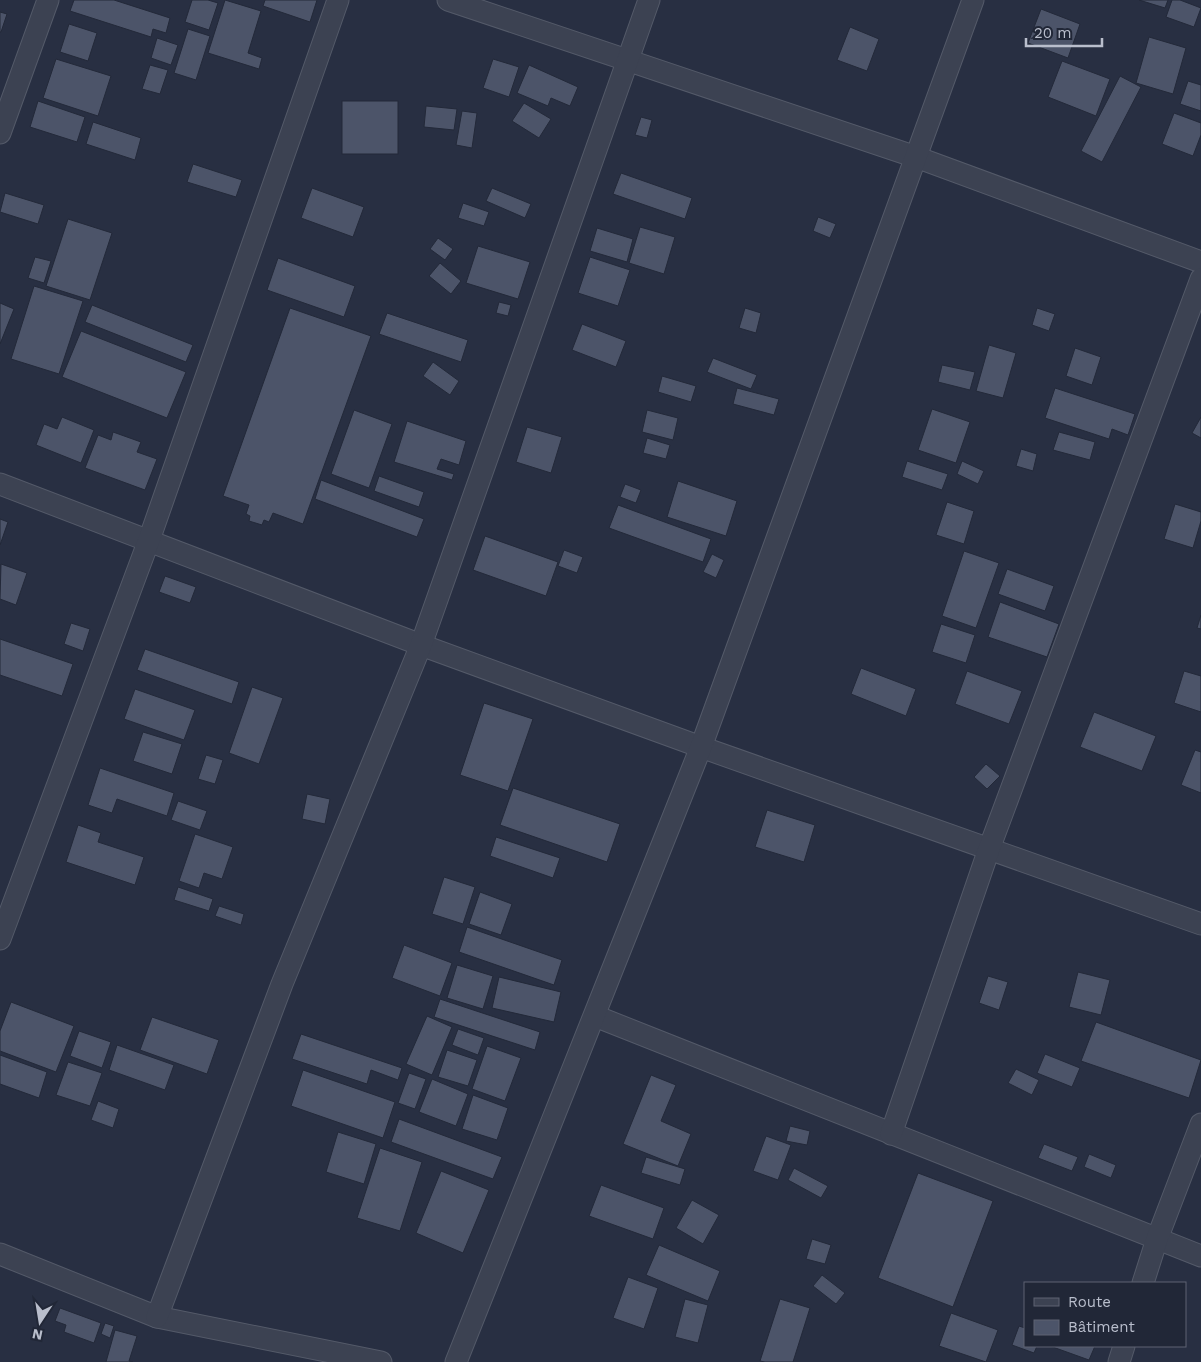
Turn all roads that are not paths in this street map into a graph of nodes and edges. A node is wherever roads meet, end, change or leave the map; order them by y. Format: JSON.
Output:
{"nodes":[{"id":1,"x":48,"y":0,"type":"edge"},
{"id":2,"x":338,"y":0,"type":"edge"},
{"id":3,"x":448,"y":0,"type":"edge"},
{"id":4,"x":650,"y":0,"type":"edge"},
{"id":5,"x":972,"y":0,"type":"edge"},
{"id":6,"x":627,"y":59,"type":"junction"},
{"id":7,"x":0,"y":133,"type":"edge"},
{"id":8,"x":916,"y":157,"type":"junction"},
{"id":9,"x":1201,"y":262,"type":"edge"},
{"id":10,"x":1201,"y":279,"type":"edge"},
{"id":11,"x":0,"y":484,"type":"edge"},
{"id":12,"x":149,"y":540,"type":"junction"},
{"id":13,"x":421,"y":644,"type":"junction"},
{"id":14,"x":701,"y":747,"type":"junction"},
{"id":15,"x":989,"y":849,"type":"junction"},
{"id":16,"x":1201,"y":924,"type":"edge"},
{"id":17,"x":0,"y":939,"type":"edge"},
{"id":18,"x":595,"y":1016,"type":"junction"},
{"id":19,"x":1201,"y":1124,"type":"edge"},
{"id":20,"x":891,"y":1134,"type":"junction"},
{"id":21,"x":1157,"y":1239,"type":"junction"},
{"id":22,"x":0,"y":1254,"type":"edge"},
{"id":23,"x":1201,"y":1256,"type":"edge"},
{"id":24,"x":1143,"y":1282,"type":"edge"},
{"id":25,"x":157,"y":1317,"type":"junction"},
{"id":26,"x":1124,"y":1347,"type":"edge"},
{"id":27,"x":381,"y":1362,"type":"edge"},
{"id":28,"x":456,"y":1362,"type":"edge"},
{"id":29,"x":1119,"y":1362,"type":"edge"}],
"edges":[{"from":1,"to":7,"type":"street"},
{"from":2,"to":12,"type":"street"},
{"from":3,"to":6,"type":"street"},
{"from":4,"to":6,"type":"street"},
{"from":5,"to":8,"type":"street"},
{"from":6,"to":8,"type":"street"},
{"from":6,"to":13,"type":"street"},
{"from":8,"to":9,"type":"street"},
{"from":8,"to":14,"type":"street"},
{"from":10,"to":15,"type":"street"},
{"from":11,"to":12,"type":"street"},
{"from":12,"to":13,"type":"street"},
{"from":12,"to":17,"type":"street"},
{"from":13,"to":14,"type":"street"},
{"from":13,"to":25,"type":"street"},
{"from":14,"to":15,"type":"street"},
{"from":14,"to":18,"type":"street"},
{"from":15,"to":16,"type":"street"},
{"from":15,"to":20,"type":"street"},
{"from":18,"to":20,"type":"street"},
{"from":18,"to":28,"type":"street"},
{"from":19,"to":21,"type":"street"},
{"from":20,"to":21,"type":"street"},
{"from":21,"to":23,"type":"street"},
{"from":21,"to":24,"type":"street"},
{"from":22,"to":25,"type":"street"},
{"from":25,"to":27,"type":"street"},
{"from":26,"to":29,"type":"street"}]}
